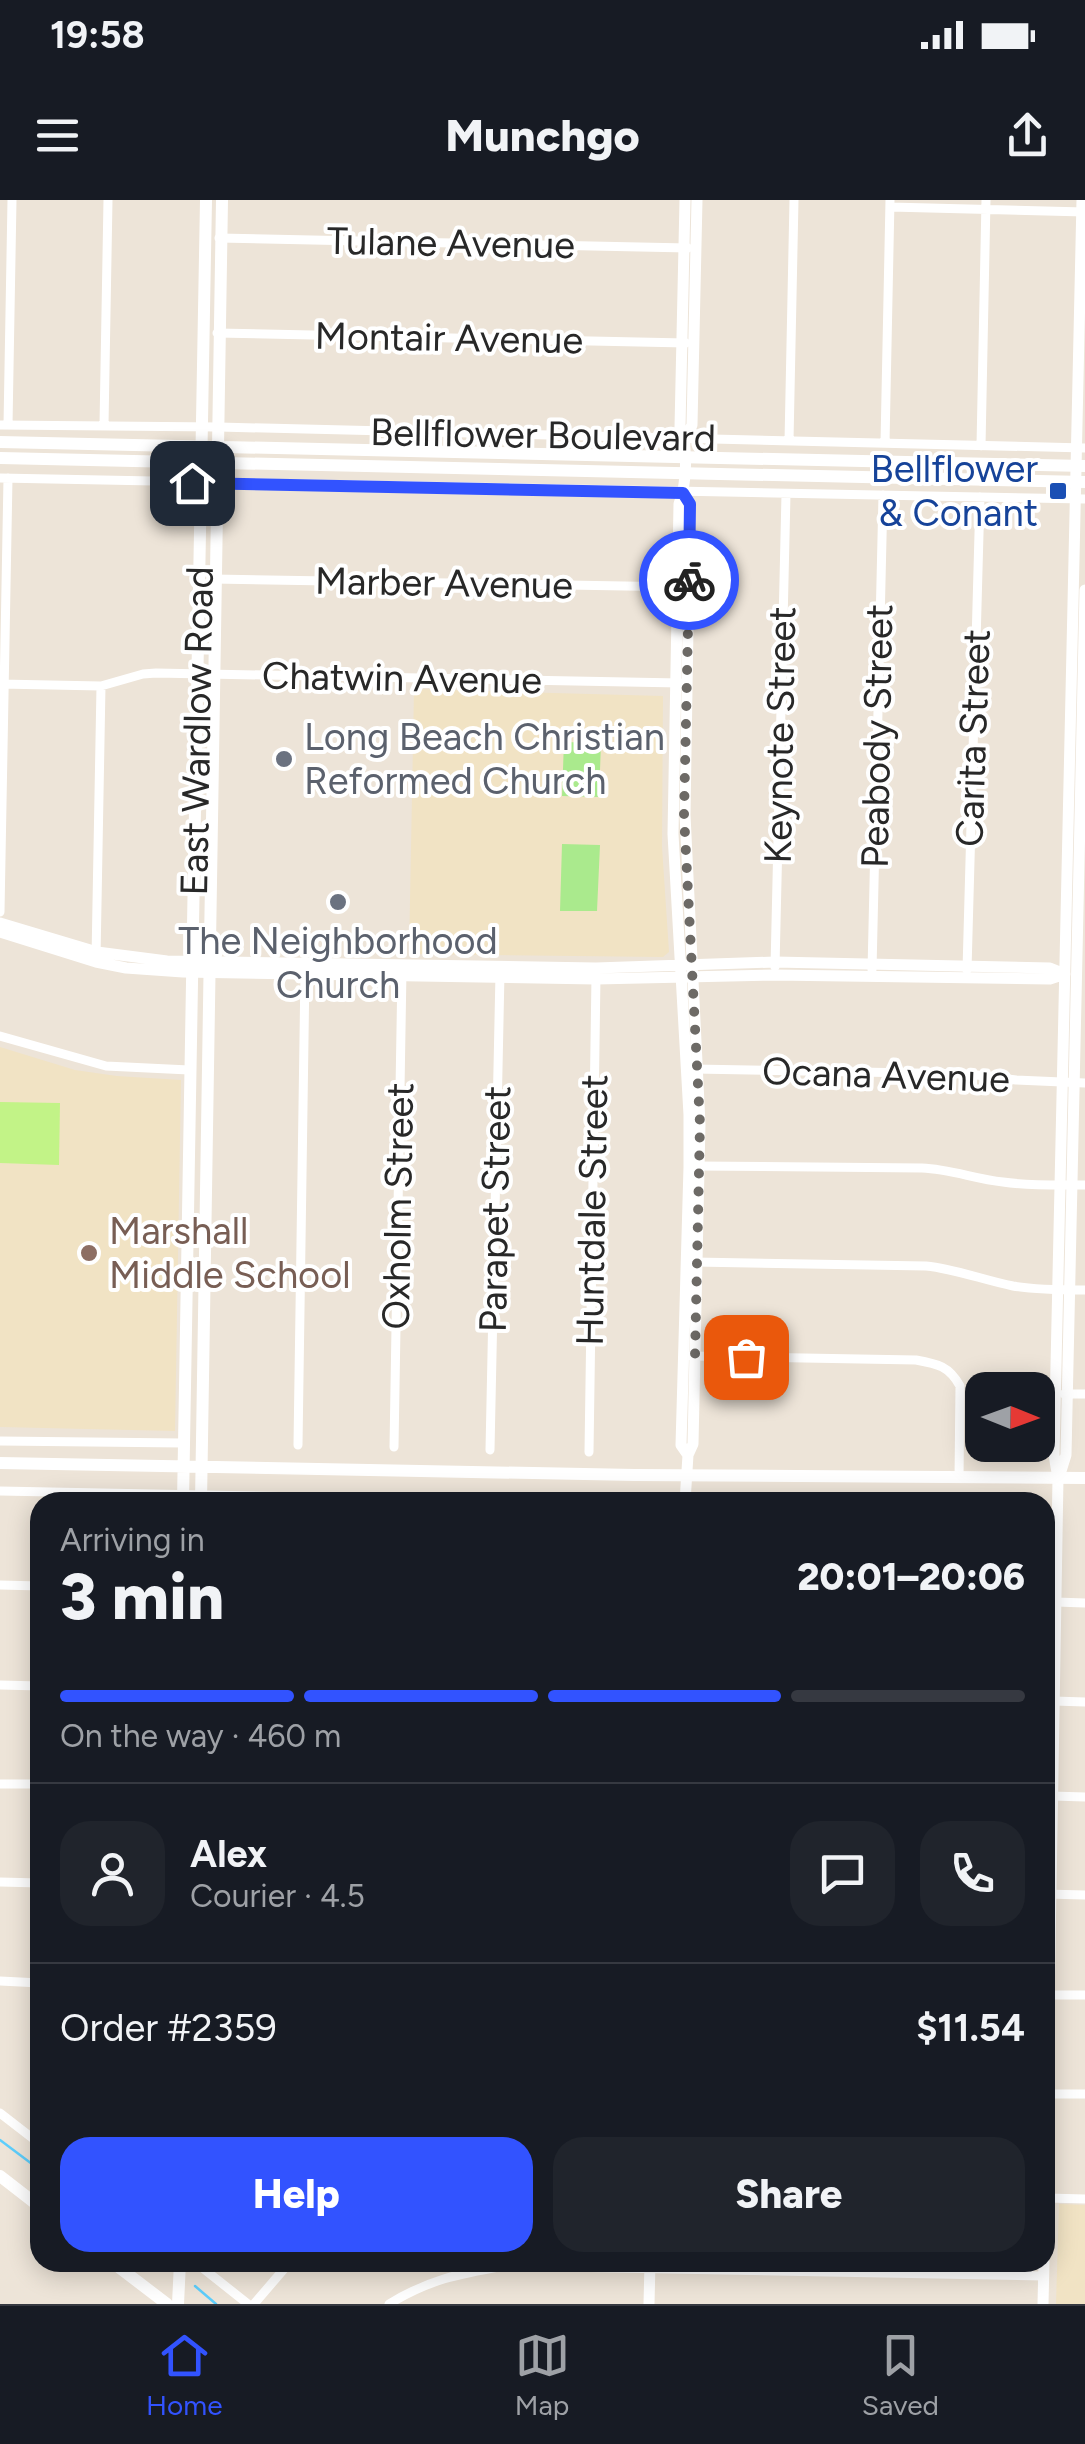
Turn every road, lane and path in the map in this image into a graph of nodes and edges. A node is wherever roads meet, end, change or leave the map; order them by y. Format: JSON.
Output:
{"nodes":[{"id":1,"x":12,"y":200,"type":"edge"},
{"id":2,"x":108,"y":200,"type":"edge"},
{"id":3,"x":206,"y":200,"type":"edge"},
{"id":4,"x":222,"y":200,"type":"edge"},
{"id":5,"x":685,"y":200,"type":"edge"},
{"id":6,"x":697,"y":200,"type":"edge"},
{"id":7,"x":794,"y":200,"type":"edge"},
{"id":8,"x":890,"y":203,"type":"edge"},
{"id":9,"x":986,"y":205,"type":"edge"},
{"id":10,"x":1083,"y":208,"type":"edge"},
{"id":11,"x":206,"y":238,"type":"junction"},
{"id":12,"x":221,"y":238,"type":"junction"},
{"id":13,"x":690,"y":248,"type":"junction"},
{"id":14,"x":204,"y":332,"type":"junction"},
{"id":15,"x":220,"y":333,"type":"junction"},
{"id":16,"x":688,"y":343,"type":"junction"},
{"id":17,"x":4,"y":425,"type":"edge"},
{"id":18,"x":104,"y":425,"type":"junction"},
{"id":19,"x":219,"y":427,"type":"junction"},
{"id":20,"x":203,"y":428,"type":"junction"},
{"id":21,"x":684,"y":439,"type":"junction"},
{"id":22,"x":789,"y":440,"type":"junction"},
{"id":23,"x":0,"y":442,"type":"edge"},
{"id":24,"x":885,"y":444,"type":"junction"},
{"id":25,"x":202,"y":446,"type":"junction"},
{"id":26,"x":219,"y":446,"type":"junction"},
{"id":27,"x":981,"y":446,"type":"junction"},
{"id":28,"x":1081,"y":448,"type":"edge"},
{"id":29,"x":684,"y":456,"type":"junction"},
{"id":30,"x":0,"y":458,"type":"edge"},
{"id":31,"x":202,"y":462,"type":"junction"},
{"id":32,"x":219,"y":462,"type":"junction"},
{"id":33,"x":1080,"y":466,"type":"edge"},
{"id":34,"x":684,"y":473,"type":"junction"},
{"id":35,"x":4,"y":478,"type":"edge"},
{"id":36,"x":1080,"y":482,"type":"edge"},
{"id":37,"x":203,"y":483,"type":"junction"},
{"id":38,"x":218,"y":484,"type":"junction"},
{"id":39,"x":683,"y":493,"type":"junction"},
{"id":40,"x":786,"y":494,"type":"junction"},
{"id":41,"x":882,"y":495,"type":"junction"},
{"id":42,"x":980,"y":497,"type":"junction"},
{"id":43,"x":1080,"y":499,"type":"edge"},
{"id":44,"x":1080,"y":557,"type":"edge"},
{"id":45,"x":2,"y":579,"type":"edge"},
{"id":46,"x":200,"y":579,"type":"junction"},
{"id":47,"x":216,"y":579,"type":"junction"},
{"id":48,"x":683,"y":587,"type":"junction"},
{"id":49,"x":1085,"y":590,"type":"edge"},
{"id":50,"x":1080,"y":661,"type":"edge"},
{"id":51,"x":196,"y":674,"type":"junction"},
{"id":52,"x":214,"y":674,"type":"junction"},
{"id":53,"x":681,"y":683,"type":"junction"},
{"id":54,"x":2,"y":684,"type":"edge"},
{"id":55,"x":101,"y":686,"type":"junction"},
{"id":56,"x":1078,"y":765,"type":"edge"},
{"id":57,"x":195,"y":769,"type":"junction"},
{"id":58,"x":212,"y":770,"type":"junction"},
{"id":59,"x":1,"y":782,"type":"edge"},
{"id":60,"x":194,"y":864,"type":"junction"},
{"id":61,"x":211,"y":864,"type":"junction"},
{"id":62,"x":1077,"y":869,"type":"edge"},
{"id":63,"x":0,"y":912,"type":"edge"},
{"id":64,"x":0,"y":923,"type":"edge"},
{"id":65,"x":0,"y":932,"type":"edge"},
{"id":66,"x":96,"y":957,"type":"junction"},
{"id":67,"x":872,"y":964,"type":"junction"},
{"id":68,"x":192,"y":966,"type":"junction"},
{"id":69,"x":209,"y":967,"type":"junction"},
{"id":70,"x":305,"y":969,"type":"junction"},
{"id":71,"x":774,"y":969,"type":"junction"},
{"id":72,"x":402,"y":971,"type":"junction"},
{"id":73,"x":687,"y":972,"type":"junction"},
{"id":74,"x":967,"y":972,"type":"junction"},
{"id":75,"x":500,"y":973,"type":"junction"},
{"id":76,"x":596,"y":974,"type":"junction"},
{"id":77,"x":1076,"y":974,"type":"edge"},
{"id":78,"x":872,"y":978,"type":"junction"},
{"id":79,"x":0,"y":1036,"type":"edge"},
{"id":80,"x":692,"y":1069,"type":"junction"},
{"id":81,"x":189,"y":1070,"type":"junction"},
{"id":82,"x":1074,"y":1082,"type":"edge"},
{"id":83,"x":695,"y":1167,"type":"junction"},
{"id":84,"x":1066,"y":1185,"type":"junction"},
{"id":85,"x":1085,"y":1185,"type":"edge"},
{"id":86,"x":692,"y":1262,"type":"junction"},
{"id":87,"x":1064,"y":1290,"type":"junction"},
{"id":88,"x":1085,"y":1290,"type":"edge"},
{"id":89,"x":689,"y":1356,"type":"junction"},
{"id":90,"x":1062,"y":1394,"type":"junction"},
{"id":91,"x":1085,"y":1394,"type":"edge"},
{"id":92,"x":0,"y":1441,"type":"edge"},
{"id":93,"x":184,"y":1443,"type":"junction"},
{"id":94,"x":298,"y":1446,"type":"dead end"},
{"id":95,"x":394,"y":1448,"type":"dead end"},
{"id":96,"x":490,"y":1450,"type":"dead end"},
{"id":97,"x":589,"y":1452,"type":"dead end"},
{"id":98,"x":0,"y":1464,"type":"edge"},
{"id":99,"x":183,"y":1466,"type":"junction"},
{"id":100,"x":201,"y":1467,"type":"junction"},
{"id":101,"x":688,"y":1474,"type":"junction"},
{"id":102,"x":959,"y":1478,"type":"junction"},
{"id":103,"x":1058,"y":1478,"type":"junction"},
{"id":104,"x":1085,"y":1478,"type":"edge"},
{"id":105,"x":0,"y":1490,"type":"edge"},
{"id":106,"x":46,"y":1492,"type":"edge"},
{"id":107,"x":183,"y":1492,"type":"edge"},
{"id":108,"x":200,"y":1492,"type":"edge"},
{"id":109,"x":686,"y":1492,"type":"edge"},
{"id":110,"x":1055,"y":1494,"type":"edge"},
{"id":111,"x":1055,"y":1569,"type":"edge"},
{"id":112,"x":0,"y":1586,"type":"edge"},
{"id":113,"x":30,"y":1586,"type":"edge"},
{"id":114,"x":1056,"y":1602,"type":"junction"},
{"id":115,"x":1085,"y":1603,"type":"edge"},
{"id":116,"x":1055,"y":1652,"type":"edge"},
{"id":117,"x":0,"y":1685,"type":"edge"},
{"id":118,"x":30,"y":1686,"type":"edge"},
{"id":119,"x":1055,"y":1701,"type":"edge"},
{"id":120,"x":1085,"y":1702,"type":"edge"},
{"id":121,"x":0,"y":1784,"type":"edge"},
{"id":122,"x":30,"y":1784,"type":"edge"},
{"id":123,"x":1055,"y":1796,"type":"edge"},
{"id":124,"x":1085,"y":1797,"type":"edge"},
{"id":125,"x":0,"y":1882,"type":"edge"},
{"id":126,"x":30,"y":1883,"type":"edge"},
{"id":127,"x":1055,"y":1894,"type":"edge"},
{"id":128,"x":1085,"y":1895,"type":"edge"},
{"id":129,"x":0,"y":1982,"type":"edge"},
{"id":130,"x":30,"y":1983,"type":"edge"},
{"id":131,"x":1055,"y":1995,"type":"edge"},
{"id":132,"x":1085,"y":1995,"type":"edge"},
{"id":133,"x":1055,"y":2094,"type":"edge"},
{"id":134,"x":1085,"y":2094,"type":"edge"},
{"id":135,"x":0,"y":2113,"type":"edge"},
{"id":136,"x":30,"y":2136,"type":"edge"},
{"id":137,"x":0,"y":2176,"type":"edge"},
{"id":138,"x":1055,"y":2198,"type":"edge"},
{"id":139,"x":30,"y":2199,"type":"edge"},
{"id":140,"x":1085,"y":2199,"type":"edge"},
{"id":141,"x":125,"y":2272,"type":"edge"},
{"id":142,"x":180,"y":2272,"type":"edge"},
{"id":143,"x":208,"y":2272,"type":"edge"},
{"id":144,"x":281,"y":2272,"type":"edge"},
{"id":145,"x":470,"y":2272,"type":"edge"},
{"id":146,"x":650,"y":2272,"type":"edge"},
{"id":147,"x":903,"y":2272,"type":"edge"},
{"id":148,"x":945,"y":2272,"type":"edge"},
{"id":149,"x":994,"y":2272,"type":"edge"},
{"id":150,"x":1044,"y":2272,"type":"edge"},
{"id":151,"x":945,"y":2275,"type":"junction"},
{"id":152,"x":167,"y":2304,"type":"edge"},
{"id":153,"x":178,"y":2304,"type":"edge"},
{"id":154,"x":251,"y":2304,"type":"edge"},
{"id":155,"x":389,"y":2304,"type":"edge"},
{"id":156,"x":649,"y":2304,"type":"edge"},
{"id":157,"x":1043,"y":2304,"type":"edge"}],
"edges":[{"from":1,"to":17,"type":"street"},
{"from":2,"to":18,"type":"street"},
{"from":3,"to":11,"type":"main road","name":"East Wardlow Road"},
{"from":4,"to":12,"type":"main road","name":"East Wardlow Road"},
{"from":5,"to":13,"type":"street"},
{"from":6,"to":13,"type":"street"},
{"from":7,"to":22,"type":"street"},
{"from":8,"to":9,"type":"street"},
{"from":8,"to":24,"type":"street"},
{"from":9,"to":10,"type":"street"},
{"from":9,"to":27,"type":"street"},
{"from":10,"to":28,"type":"street"},
{"from":11,"to":12,"type":"street","name":"Tulane Avenue"},
{"from":11,"to":14,"type":"main road","name":"East Wardlow Road"},
{"from":12,"to":13,"type":"street","name":"Tulane Avenue"},
{"from":12,"to":15,"type":"main road","name":"East Wardlow Road"},
{"from":13,"to":16,"type":"street"},
{"from":14,"to":15,"type":"street","name":"Montair Avenue"},
{"from":14,"to":20,"type":"main road","name":"East Wardlow Road"},
{"from":15,"to":16,"type":"street","name":"Montair Avenue"},
{"from":15,"to":19,"type":"main road","name":"East Wardlow Road"},
{"from":16,"to":21,"type":"street"},
{"from":17,"to":18,"type":"street","name":"Bellflower Boulevard"},
{"from":18,"to":20,"type":"street","name":"Bellflower Boulevard"},
{"from":19,"to":20,"type":"street","name":"Bellflower Boulevard"},
{"from":19,"to":21,"type":"street","name":"Bellflower Boulevard"},
{"from":19,"to":26,"type":"main road","name":"East Wardlow Road"},
{"from":20,"to":25,"type":"main road","name":"East Wardlow Road"},
{"from":21,"to":22,"type":"street","name":"Bellflower Boulevard"},
{"from":21,"to":29,"type":"street"},
{"from":22,"to":24,"type":"street","name":"Bellflower Boulevard"},
{"from":23,"to":25,"type":"main road","name":"Bellflower Boulevard"},
{"from":24,"to":27,"type":"street","name":"Bellflower Boulevard"},
{"from":25,"to":26,"type":"main road","name":"Bellflower Boulevard"},
{"from":25,"to":31,"type":"main road","name":"East Wardlow Road"},
{"from":26,"to":29,"type":"main road","name":"Bellflower Boulevard"},
{"from":26,"to":32,"type":"main road","name":"East Wardlow Road"},
{"from":27,"to":28,"type":"street","name":"Bellflower Boulevard"},
{"from":28,"to":33,"type":"street"},
{"from":29,"to":33,"type":"main road","name":"Bellflower Boulevard"},
{"from":29,"to":34,"type":"street"},
{"from":30,"to":31,"type":"main road","name":"Bellflower Boulevard"},
{"from":31,"to":32,"type":"main road","name":"Bellflower Boulevard"},
{"from":31,"to":37,"type":"main road","name":"East Wardlow Road"},
{"from":32,"to":34,"type":"main road","name":"Bellflower Boulevard"},
{"from":32,"to":38,"type":"main road","name":"East Wardlow Road"},
{"from":33,"to":36,"type":"street"},
{"from":34,"to":36,"type":"main road","name":"Bellflower Boulevard"},
{"from":34,"to":39,"type":"street"},
{"from":35,"to":37,"type":"street","name":"Bellflower Boulevard"},
{"from":35,"to":45,"type":"street"},
{"from":36,"to":43,"type":"street"},
{"from":37,"to":38,"type":"street","name":"Bellflower Boulevard"},
{"from":37,"to":46,"type":"main road","name":"East Wardlow Road"},
{"from":38,"to":39,"type":"street","name":"Bellflower Boulevard"},
{"from":38,"to":47,"type":"main road","name":"East Wardlow Road"},
{"from":39,"to":40,"type":"street","name":"Bellflower Boulevard"},
{"from":39,"to":48,"type":"street"},
{"from":40,"to":41,"type":"street","name":"Bellflower Boulevard"},
{"from":40,"to":71,"type":"street","name":"Keynote Street"},
{"from":41,"to":42,"type":"street","name":"Bellflower Boulevard"},
{"from":41,"to":67,"type":"street","name":"Peabody Street"},
{"from":42,"to":43,"type":"street","name":"Bellflower Boulevard"},
{"from":42,"to":74,"type":"street","name":"Carita Street"},
{"from":43,"to":44,"type":"street"},
{"from":44,"to":50,"type":"street"},
{"from":45,"to":54,"type":"street"},
{"from":46,"to":47,"type":"street","name":"Marber Avenue"},
{"from":46,"to":51,"type":"main road","name":"East Wardlow Road"},
{"from":47,"to":48,"type":"street","name":"Marber Avenue"},
{"from":47,"to":52,"type":"main road","name":"East Wardlow Road"},
{"from":48,"to":53,"type":"street"},
{"from":49,"to":50,"type":"street"},
{"from":50,"to":56,"type":"street"},
{"from":51,"to":52,"type":"street","name":"Chatwin Avenue"},
{"from":51,"to":55,"type":"street","name":"Chatwin Avenue"},
{"from":51,"to":57,"type":"main road","name":"East Wardlow Road"},
{"from":52,"to":53,"type":"street","name":"Chatwin Avenue"},
{"from":52,"to":58,"type":"main road","name":"East Wardlow Road"},
{"from":53,"to":73,"type":"street"},
{"from":54,"to":55,"type":"street","name":"Chatwin Avenue"},
{"from":54,"to":59,"type":"street"},
{"from":55,"to":66,"type":"street"},
{"from":56,"to":62,"type":"street"},
{"from":57,"to":58,"type":"main road"},
{"from":57,"to":60,"type":"main road","name":"East Wardlow Road"},
{"from":58,"to":61,"type":"main road","name":"East Wardlow Road"},
{"from":59,"to":63,"type":"street"},
{"from":60,"to":61,"type":"main road"},
{"from":60,"to":68,"type":"main road","name":"East Wardlow Road"},
{"from":61,"to":69,"type":"main road","name":"East Wardlow Road"},
{"from":62,"to":77,"type":"street"},
{"from":64,"to":66,"type":"street"},
{"from":65,"to":66,"type":"street"},
{"from":66,"to":68,"type":"street"},
{"from":67,"to":71,"type":"street"},
{"from":67,"to":74,"type":"street"},
{"from":67,"to":78,"type":"street","name":"Peabody Street"},
{"from":68,"to":69,"type":"street"},
{"from":68,"to":81,"type":"main road","name":"East Wardlow Road"},
{"from":69,"to":70,"type":"street"},
{"from":69,"to":100,"type":"main road","name":"East Wardlow Road"},
{"from":70,"to":72,"type":"street"},
{"from":70,"to":94,"type":"street"},
{"from":71,"to":73,"type":"street"},
{"from":71,"to":78,"type":"street"},
{"from":72,"to":75,"type":"street"},
{"from":72,"to":95,"type":"street","name":"Oxholm Street"},
{"from":73,"to":76,"type":"street"},
{"from":73,"to":80,"type":"street"},
{"from":74,"to":77,"type":"street"},
{"from":74,"to":78,"type":"street"},
{"from":75,"to":76,"type":"street"},
{"from":75,"to":96,"type":"street","name":"Parapet Street"},
{"from":76,"to":97,"type":"street","name":"Huntdale Street"},
{"from":77,"to":82,"type":"street"},
{"from":79,"to":81,"type":"street"},
{"from":80,"to":82,"type":"street","name":"Ocana Avenue"},
{"from":80,"to":83,"type":"street"},
{"from":81,"to":93,"type":"main road","name":"East Wardlow Road"},
{"from":82,"to":84,"type":"street"},
{"from":83,"to":84,"type":"street"},
{"from":83,"to":86,"type":"street"},
{"from":84,"to":85,"type":"street"},
{"from":84,"to":87,"type":"street"},
{"from":86,"to":87,"type":"street"},
{"from":86,"to":89,"type":"street"},
{"from":87,"to":88,"type":"street"},
{"from":87,"to":90,"type":"street"},
{"from":89,"to":101,"type":"street"},
{"from":89,"to":102,"type":"street"},
{"from":90,"to":91,"type":"street"},
{"from":90,"to":103,"type":"street"},
{"from":92,"to":93,"type":"street"},
{"from":93,"to":99,"type":"main road","name":"East Wardlow Road"},
{"from":98,"to":99,"type":"main road"},
{"from":99,"to":100,"type":"main road"},
{"from":99,"to":107,"type":"main road","name":"East Wardlow Road"},
{"from":100,"to":101,"type":"main road"},
{"from":100,"to":108,"type":"main road","name":"East Wardlow Road"},
{"from":101,"to":102,"type":"main road"},
{"from":101,"to":109,"type":"street"},
{"from":102,"to":103,"type":"main road"},
{"from":103,"to":104,"type":"main road"},
{"from":103,"to":110,"type":"street"},
{"from":105,"to":106,"type":"street"},
{"from":111,"to":114,"type":"street"},
{"from":112,"to":113,"type":"street"},
{"from":114,"to":115,"type":"street"},
{"from":114,"to":116,"type":"street"},
{"from":117,"to":118,"type":"street"},
{"from":119,"to":120,"type":"street"},
{"from":121,"to":122,"type":"street"},
{"from":123,"to":124,"type":"street"},
{"from":125,"to":126,"type":"street"},
{"from":127,"to":128,"type":"street"},
{"from":129,"to":130,"type":"street"},
{"from":131,"to":132,"type":"street"},
{"from":133,"to":134,"type":"street"},
{"from":135,"to":136,"type":"street"},
{"from":137,"to":139,"type":"main road"},
{"from":138,"to":140,"type":"street"},
{"from":141,"to":152,"type":"main road"},
{"from":142,"to":153,"type":"main road"},
{"from":143,"to":154,"type":"street"},
{"from":144,"to":154,"type":"street"},
{"from":145,"to":155,"type":"street"},
{"from":146,"to":156,"type":"street"},
{"from":147,"to":151,"type":"street"},
{"from":148,"to":151,"type":"street"},
{"from":149,"to":151,"type":"street"},
{"from":150,"to":157,"type":"street"}]}
